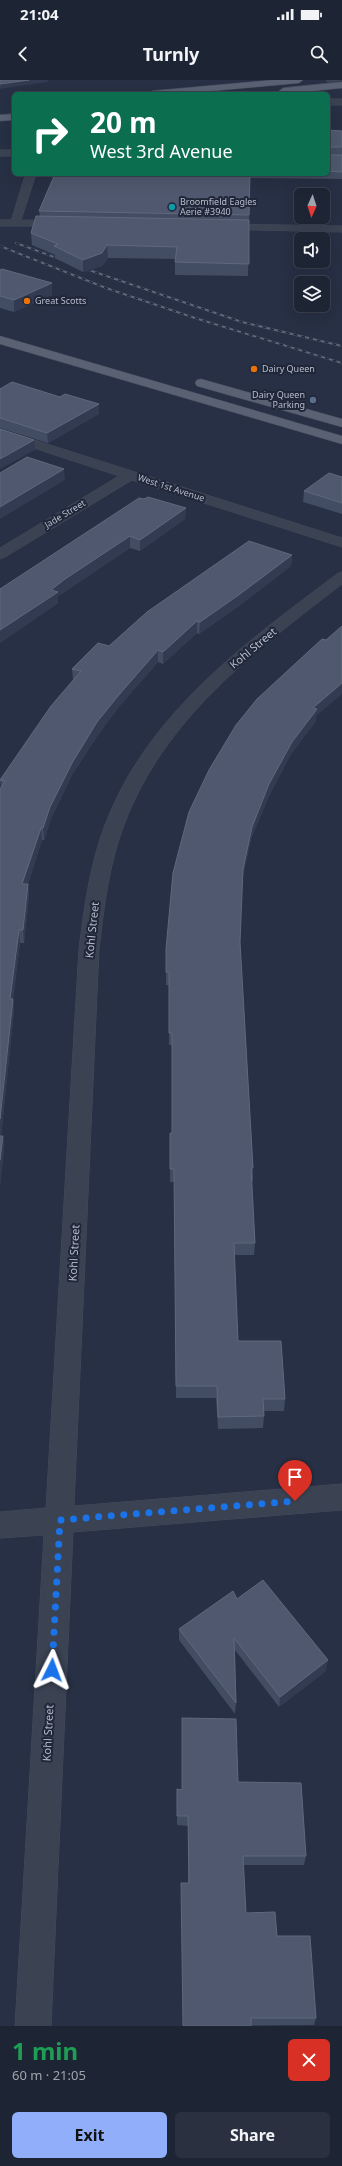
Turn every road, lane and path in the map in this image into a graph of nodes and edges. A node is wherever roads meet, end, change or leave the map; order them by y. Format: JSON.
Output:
{"nodes":[{"id":1,"x":299,"y":80,"type":"edge"},
{"id":2,"x":331,"y":80,"type":"edge"},
{"id":3,"x":342,"y":83,"type":"edge"},
{"id":4,"x":173,"y":92,"type":"edge"},
{"id":5,"x":276,"y":92,"type":"dead end"},
{"id":6,"x":330,"y":102,"type":"edge"},
{"id":7,"x":342,"y":102,"type":"edge"},
{"id":8,"x":12,"y":117,"type":"edge"},
{"id":9,"x":0,"y":118,"type":"edge"},
{"id":10,"x":0,"y":153,"type":"edge"},
{"id":11,"x":12,"y":153,"type":"edge"},
{"id":12,"x":29,"y":176,"type":"edge"},
{"id":13,"x":0,"y":223,"type":"edge"},
{"id":14,"x":15,"y":223,"type":"junction"},
{"id":15,"x":75,"y":224,"type":"edge"},
{"id":16,"x":205,"y":227,"type":"edge"},
{"id":17,"x":342,"y":229,"type":"edge"},
{"id":18,"x":0,"y":340,"type":"edge"},
{"id":19,"x":188,"y":379,"type":"dead end"},
{"id":20,"x":342,"y":423,"type":"edge"},
{"id":21,"x":0,"y":433,"type":"edge"},
{"id":22,"x":342,"y":440,"type":"edge"},
{"id":23,"x":130,"y":475,"type":"junction"},
{"id":24,"x":342,"y":543,"type":"edge"},
{"id":25,"x":0,"y":554,"type":"edge"},
{"id":26,"x":342,"y":577,"type":"edge"},
{"id":27,"x":342,"y":1497,"type":"edge"},
{"id":28,"x":60,"y":1520,"type":"junction"},
{"id":29,"x":0,"y":1525,"type":"edge"},
{"id":30,"x":33,"y":2026,"type":"edge"}],
"edges":[{"from":1,"to":4,"type":"main road"},
{"from":2,"to":3,"type":"street"},
{"from":3,"to":5,"type":"main road"},
{"from":6,"to":7,"type":"street"},
{"from":8,"to":9,"type":"main road"},
{"from":10,"to":11,"type":"street"},
{"from":12,"to":14,"type":"street"},
{"from":13,"to":14,"type":"street"},
{"from":14,"to":15,"type":"street"},
{"from":16,"to":17,"type":"street"},
{"from":18,"to":22,"type":"main road"},
{"from":19,"to":20,"type":"main road"},
{"from":21,"to":23,"type":"street","name":"West 1st Avenue"},
{"from":23,"to":24,"type":"street","name":"West 1st Avenue"},
{"from":23,"to":25,"type":"street","name":"Jade Street"},
{"from":26,"to":28,"type":"street","name":"Kohl Street"},
{"from":27,"to":28,"type":"street"},
{"from":28,"to":29,"type":"street"},
{"from":28,"to":30,"type":"street","name":"Kohl Street"}]}
